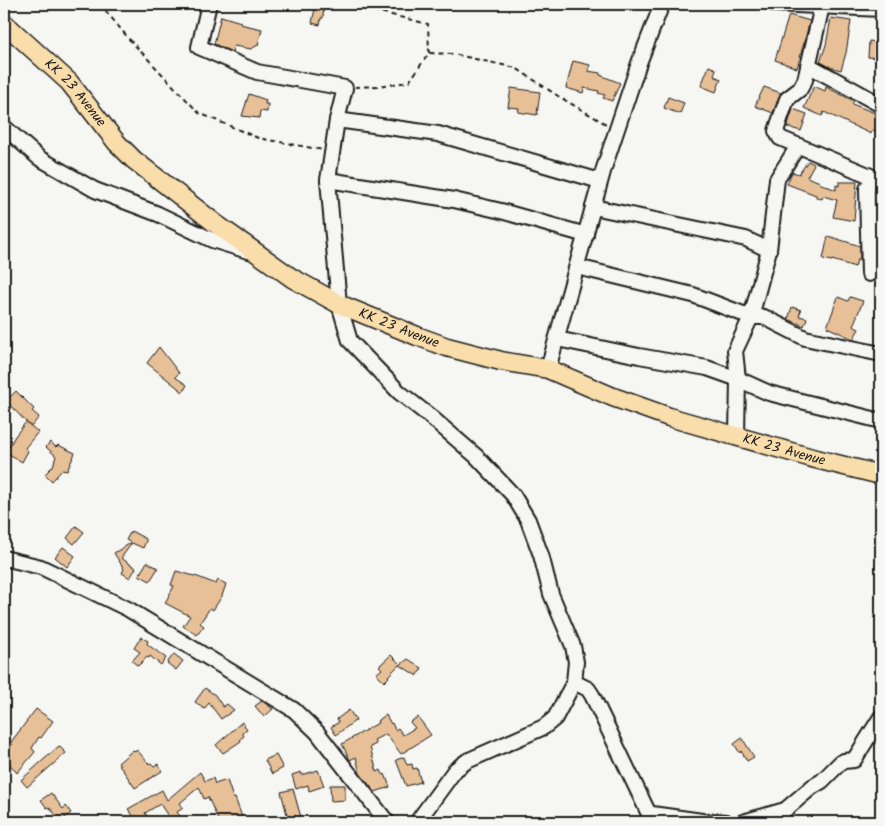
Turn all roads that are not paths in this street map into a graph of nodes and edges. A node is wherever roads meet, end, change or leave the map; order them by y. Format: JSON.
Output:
{"nodes":[{"id":1,"x":209,"y":4,"type":"edge"},
{"id":2,"x":662,"y":4,"type":"edge"},
{"id":3,"x":776,"y":4,"type":"edge"},
{"id":4,"x":859,"y":5,"type":"edge"},
{"id":5,"x":822,"y":6,"type":"junction"},
{"id":6,"x":881,"y":9,"type":"edge"},
{"id":7,"x":4,"y":23,"type":"edge"},
{"id":8,"x":808,"y":66,"type":"junction"},
{"id":9,"x":881,"y":105,"type":"edge"},
{"id":10,"x":337,"y":120,"type":"junction"},
{"id":11,"x":4,"y":127,"type":"edge"},
{"id":12,"x":798,"y":146,"type":"junction"},
{"id":13,"x":877,"y":178,"type":"edge"},
{"id":14,"x":328,"y":180,"type":"junction"},
{"id":15,"x":600,"y":181,"type":"junction"},
{"id":16,"x":593,"y":207,"type":"junction"},
{"id":17,"x":586,"y":235,"type":"junction"},
{"id":18,"x":769,"y":250,"type":"junction"},
{"id":19,"x":258,"y":254,"type":"junction"},
{"id":20,"x":577,"y":267,"type":"junction"},
{"id":21,"x":869,"y":274,"type":"dead end"},
{"id":22,"x":339,"y":304,"type":"junction"},
{"id":23,"x":751,"y":316,"type":"junction"},
{"id":24,"x":558,"y":339,"type":"junction"},
{"id":25,"x":881,"y":354,"type":"edge"},
{"id":26,"x":548,"y":369,"type":"junction"},
{"id":27,"x":738,"y":379,"type":"junction"},
{"id":28,"x":881,"y":421,"type":"edge"},
{"id":29,"x":738,"y":435,"type":"junction"},
{"id":30,"x":881,"y":475,"type":"edge"},
{"id":31,"x":4,"y":558,"type":"edge"},
{"id":32,"x":574,"y":682,"type":"junction"},
{"id":33,"x":881,"y":717,"type":"edge"},
{"id":34,"x":387,"y":822,"type":"edge"},
{"id":35,"x":417,"y":822,"type":"edge"},
{"id":36,"x":709,"y":822,"type":"edge"},
{"id":37,"x":713,"y":822,"type":"edge"},
{"id":38,"x":726,"y":822,"type":"edge"},
{"id":39,"x":743,"y":822,"type":"edge"}],
"edges":[{"from":1,"to":10,"type":"street"},
{"from":2,"to":15,"type":"street"},
{"from":3,"to":5,"type":"street"},
{"from":4,"to":5,"type":"street"},
{"from":4,"to":6,"type":"street"},
{"from":5,"to":8,"type":"street"},
{"from":7,"to":19,"type":"main road","name":"KK 23 Avenue"},
{"from":8,"to":9,"type":"street"},
{"from":8,"to":12,"type":"street"},
{"from":10,"to":14,"type":"street"},
{"from":10,"to":15,"type":"street"},
{"from":11,"to":19,"type":"street"},
{"from":12,"to":13,"type":"street"},
{"from":12,"to":18,"type":"street"},
{"from":13,"to":21,"type":"street"},
{"from":14,"to":17,"type":"street"},
{"from":14,"to":22,"type":"street"},
{"from":15,"to":16,"type":"street"},
{"from":16,"to":17,"type":"street"},
{"from":16,"to":18,"type":"street"},
{"from":17,"to":20,"type":"street"},
{"from":18,"to":23,"type":"street"},
{"from":19,"to":22,"type":"main road","name":"KK 23 Avenue"},
{"from":20,"to":23,"type":"street"},
{"from":20,"to":24,"type":"street"},
{"from":22,"to":26,"type":"main road","name":"KK 23 Avenue"},
{"from":22,"to":32,"type":"street"},
{"from":23,"to":25,"type":"street"},
{"from":23,"to":27,"type":"street"},
{"from":24,"to":26,"type":"street"},
{"from":24,"to":27,"type":"street"},
{"from":26,"to":29,"type":"main road","name":"KK 23 Avenue"},
{"from":27,"to":28,"type":"street"},
{"from":27,"to":29,"type":"street"},
{"from":29,"to":30,"type":"main road","name":"KK 23 Avenue"},
{"from":31,"to":34,"type":"street"},
{"from":32,"to":35,"type":"street"},
{"from":32,"to":36,"type":"street"},
{"from":33,"to":39,"type":"street"},
{"from":37,"to":38,"type":"street"}]}
